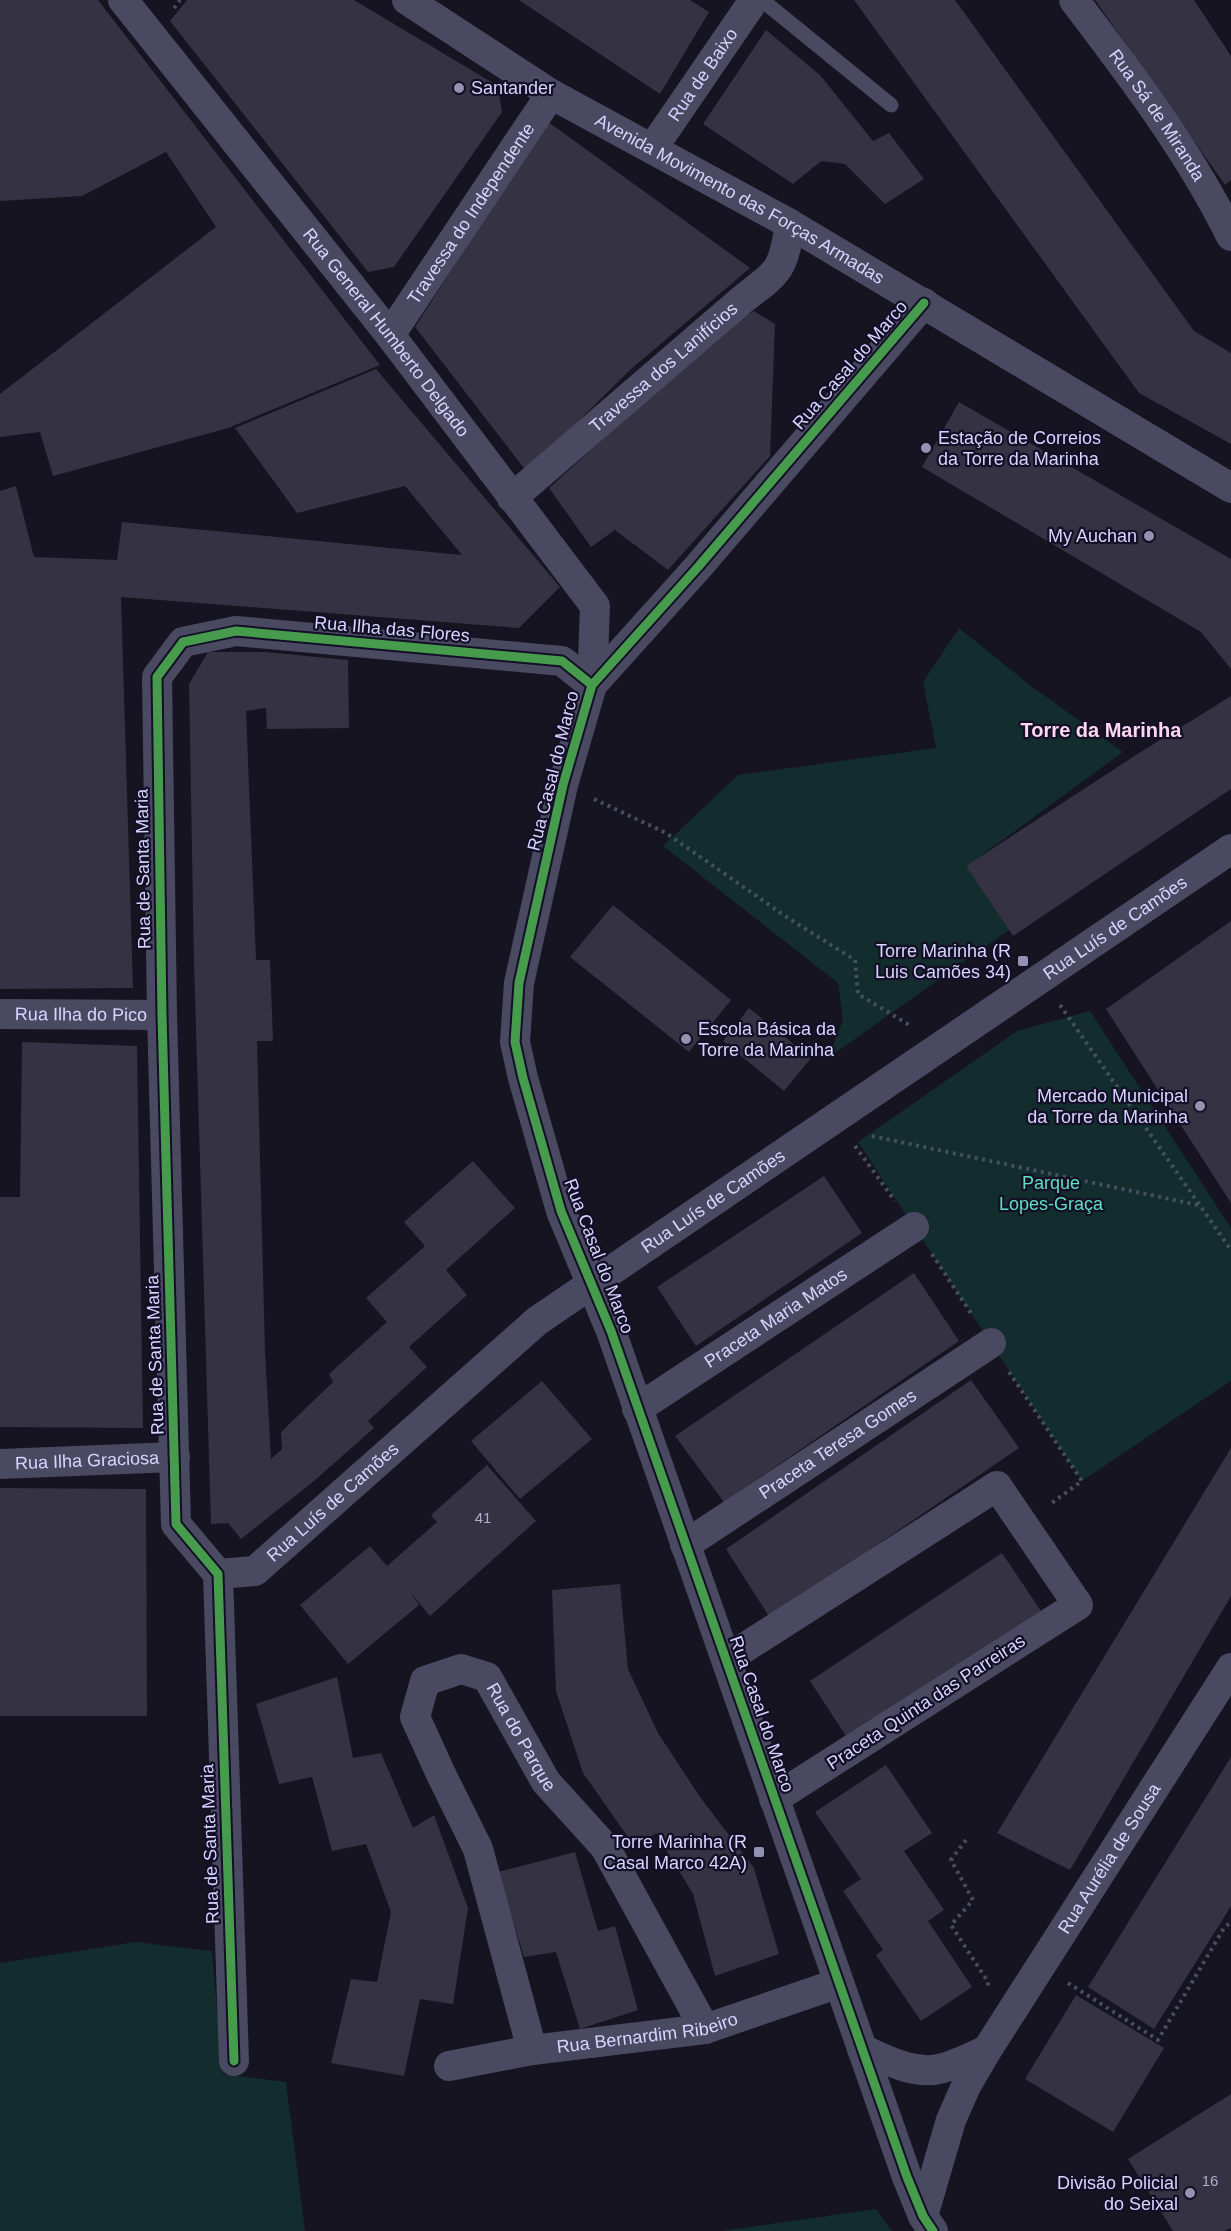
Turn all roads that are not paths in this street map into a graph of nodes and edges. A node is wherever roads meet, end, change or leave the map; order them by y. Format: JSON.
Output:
{"nodes":[{"id":1,"x":123,"y":0,"type":"edge"},
{"id":2,"x":407,"y":0,"type":"edge"},
{"id":3,"x":754,"y":0,"type":"edge"},
{"id":4,"x":762,"y":0,"type":"edge"},
{"id":5,"x":1074,"y":0,"type":"edge"},
{"id":6,"x":551,"y":94,"type":"junction"},
{"id":7,"x":891,"y":105,"type":"dead end"},
{"id":8,"x":652,"y":149,"type":"junction"},
{"id":9,"x":1224,"y":202,"type":"edge"},
{"id":10,"x":790,"y":224,"type":"junction"},
{"id":11,"x":1231,"y":236,"type":"edge"},
{"id":12,"x":924,"y":303,"type":"junction"},
{"id":13,"x":390,"y":335,"type":"junction"},
{"id":14,"x":1231,"y":488,"type":"edge"},
{"id":15,"x":512,"y":498,"type":"junction"},
{"id":16,"x":183,"y":642,"type":"joint"},
{"id":17,"x":592,"y":686,"type":"junction"},
{"id":18,"x":1231,"y":849,"type":"edge"},
{"id":19,"x":0,"y":1014,"type":"edge"},
{"id":20,"x":162,"y":1015,"type":"junction"},
{"id":21,"x":914,"y":1227,"type":"road end"},
{"id":22,"x":591,"y":1283,"type":"junction"},
{"id":23,"x":991,"y":1343,"type":"road end"},
{"id":24,"x":637,"y":1408,"type":"junction"},
{"id":25,"x":175,"y":1457,"type":"junction"},
{"id":26,"x":0,"y":1464,"type":"edge"},
{"id":27,"x":686,"y":1545,"type":"junction"},
{"id":28,"x":218,"y":1574,"type":"junction"},
{"id":29,"x":727,"y":1659,"type":"junction"},
{"id":30,"x":1231,"y":1668,"type":"edge"},
{"id":31,"x":774,"y":1799,"type":"junction"},
{"id":32,"x":839,"y":1983,"type":"junction"},
{"id":33,"x":705,"y":2029,"type":"junction"},
{"id":34,"x":862,"y":2049,"type":"junction"},
{"id":35,"x":532,"y":2050,"type":"junction"},
{"id":36,"x":987,"y":2050,"type":"junction"},
{"id":37,"x":234,"y":2061,"type":"dead end"},
{"id":38,"x":450,"y":2066,"type":"dead end"},
{"id":39,"x":928,"y":2224,"type":"edge"}],
"edges":[{"from":1,"to":13,"type":"street","name":"Rua General Humberto Delgado"},
{"from":2,"to":6,"type":"street","name":"Avenida Movimento das Forças Armadas"},
{"from":3,"to":8,"type":"street","name":"Rua de Baixo"},
{"from":4,"to":7,"type":"lane"},
{"from":5,"to":9,"type":"street","name":"Rua Sá de Miranda"},
{"from":6,"to":8,"type":"street","name":"Avenida Movimento das Forças Armadas"},
{"from":6,"to":13,"type":"street","name":"Travessa do Independente"},
{"from":8,"to":10,"type":"street","name":"Avenida Movimento das Forças Armadas"},
{"from":9,"to":11,"type":"street","name":"Rua Sá de Miranda"},
{"from":10,"to":12,"type":"street","name":"Avenida Movimento das Forças Armadas"},
{"from":10,"to":15,"type":"street","name":"Travessa dos Lanifícios"},
{"from":12,"to":14,"type":"street","name":"Avenida Movimento das Forças Armadas"},
{"from":12,"to":17,"type":"street","name":"Rua Casal do Marco"},
{"from":13,"to":15,"type":"street","name":"Rua General Humberto Delgado"},
{"from":15,"to":17,"type":"street","name":"Rua General Humberto Delgado"},
{"from":16,"to":17,"type":"street","name":"Rua Ilha das Flores"},
{"from":16,"to":20,"type":"street","name":"Rua de Santa Maria"},
{"from":17,"to":22,"type":"street","name":"Rua Casal do Marco"},
{"from":18,"to":22,"type":"street","name":"Rua Luís de Camões"},
{"from":19,"to":20,"type":"street","name":"Rua Ilha do Pico"},
{"from":20,"to":25,"type":"street","name":"Rua de Santa Maria"},
{"from":21,"to":24,"type":"street","name":"Praceta Maria Matos"},
{"from":22,"to":24,"type":"street","name":"Rua Casal do Marco"},
{"from":22,"to":28,"type":"street","name":"Rua Luís de Camões"},
{"from":23,"to":27,"type":"street","name":"Praceta Teresa Gomes"},
{"from":24,"to":27,"type":"street","name":"Rua Casal do Marco"},
{"from":25,"to":26,"type":"street","name":"Rua Ilha Graciosa"},
{"from":25,"to":28,"type":"street","name":"Rua de Santa Maria"},
{"from":27,"to":29,"type":"street","name":"Rua Casal do Marco"},
{"from":28,"to":37,"type":"street","name":"Rua de Santa Maria"},
{"from":29,"to":31,"type":"street","name":"Rua Casal do Marco"},
{"from":29,"to":31,"type":"street","name":"Praceta Quinta das Parreiras"},
{"from":30,"to":36,"type":"street","name":"Rua Aurélia de Sousa"},
{"from":31,"to":32,"type":"street","name":"Rua Casal do Marco"},
{"from":32,"to":33,"type":"street","name":"Rua Bernardim Ribeiro"},
{"from":32,"to":34,"type":"street","name":"Rua Casal do Marco"},
{"from":33,"to":35,"type":"street","name":"Rua Bernardim Ribeiro"},
{"from":33,"to":35,"type":"street","name":"Rua do Parque"},
{"from":34,"to":36,"type":"street"},
{"from":34,"to":39,"type":"street","name":"Rua Casal do Marco"},
{"from":35,"to":38,"type":"street","name":"Rua Bernardim Ribeiro"},
{"from":36,"to":39,"type":"street","name":"Rua Aurélia de Sousa"}]}
